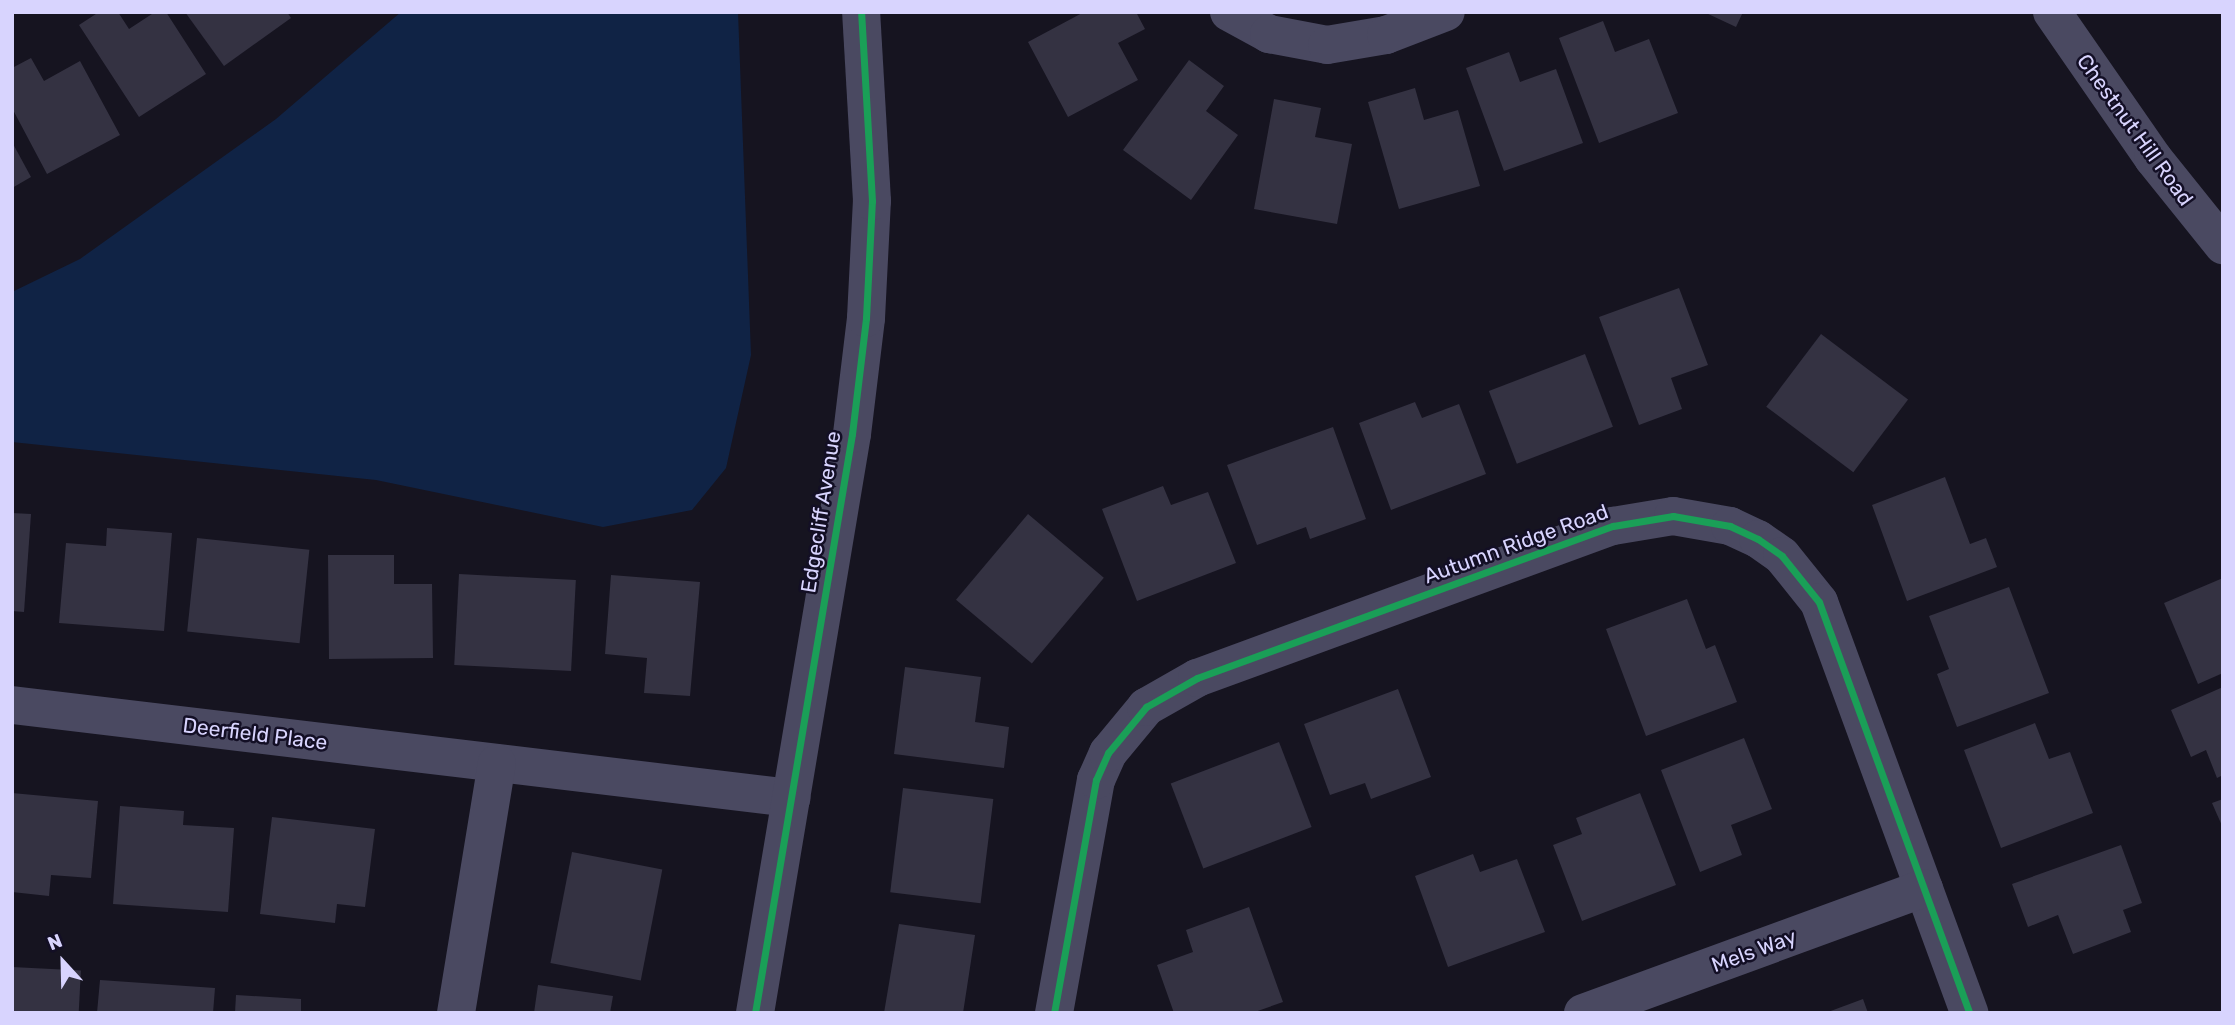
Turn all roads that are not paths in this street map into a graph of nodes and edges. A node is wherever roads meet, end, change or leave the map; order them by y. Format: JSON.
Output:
{"nodes":[{"id":1,"x":861,"y":12,"type":"edge"},
{"id":2,"x":1229,"y":12,"type":"edge"},
{"id":3,"x":1446,"y":12,"type":"edge"},
{"id":4,"x":2052,"y":12,"type":"edge"},
{"id":5,"x":2223,"y":245,"type":"edge"},
{"id":6,"x":12,"y":705,"type":"edge"},
{"id":7,"x":497,"y":763,"type":"junction"},
{"id":8,"x":791,"y":798,"type":"junction"},
{"id":9,"x":1924,"y":888,"type":"junction"},
{"id":10,"x":456,"y":1013,"type":"edge"},
{"id":11,"x":755,"y":1013,"type":"edge"},
{"id":12,"x":1054,"y":1013,"type":"edge"},
{"id":13,"x":1584,"y":1013,"type":"edge"},
{"id":14,"x":1969,"y":1013,"type":"edge"}],
"edges":[{"from":1,"to":8,"type":"street","name":"Edgecliff Avenue"},
{"from":2,"to":3,"type":"street"},
{"from":4,"to":5,"type":"street","name":"Chestnut Hill Road"},
{"from":6,"to":7,"type":"street","name":"Deerfield Place"},
{"from":7,"to":8,"type":"street","name":"Deerfield Place"},
{"from":7,"to":10,"type":"street"},
{"from":8,"to":11,"type":"street","name":"Edgecliff Avenue"},
{"from":9,"to":12,"type":"street","name":"Autumn Ridge Road"},
{"from":9,"to":13,"type":"street","name":"Mels Way"},
{"from":9,"to":14,"type":"street","name":"Autumn Ridge Road"}]}
